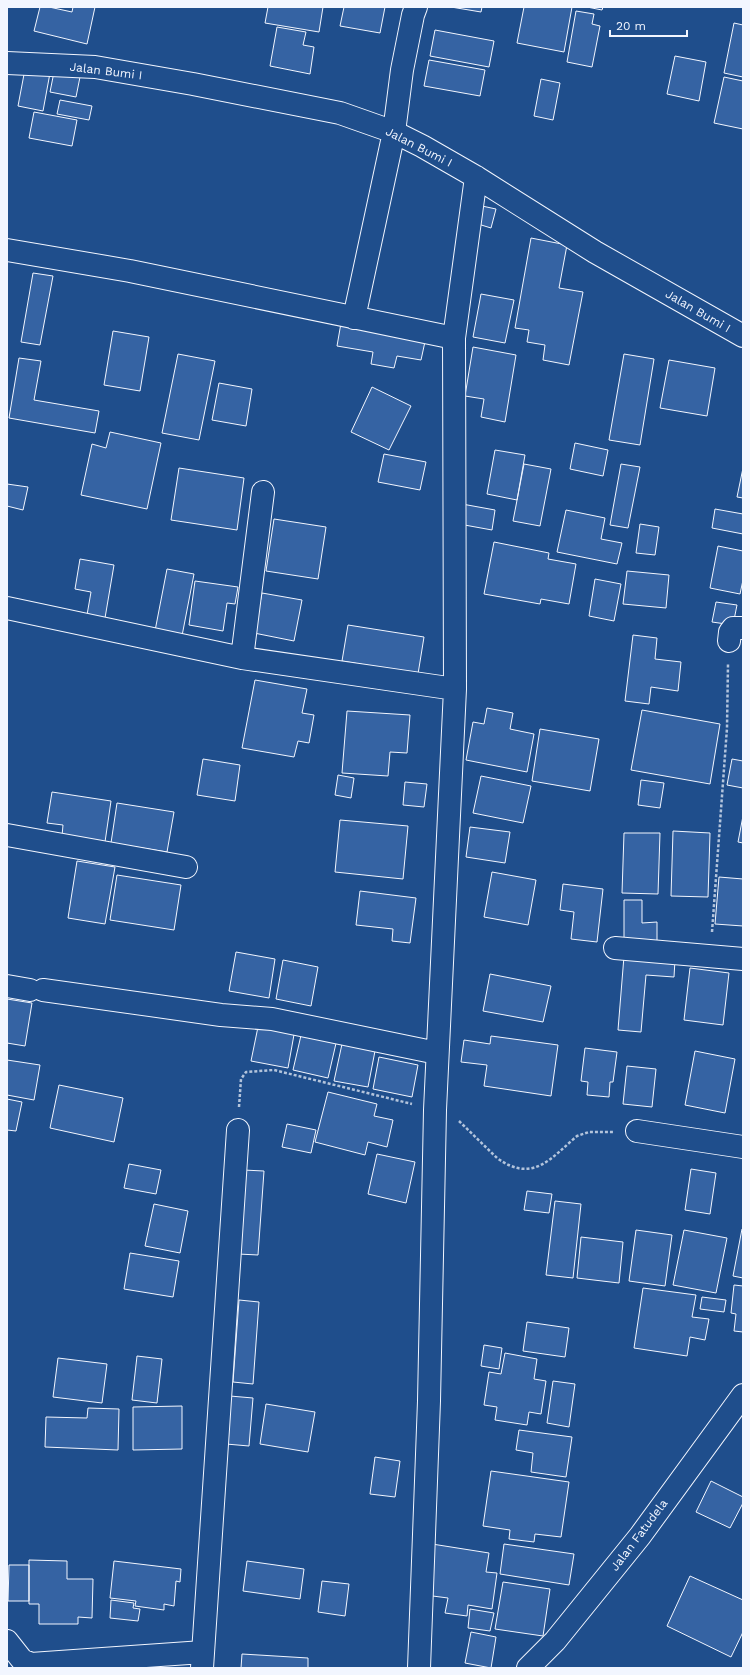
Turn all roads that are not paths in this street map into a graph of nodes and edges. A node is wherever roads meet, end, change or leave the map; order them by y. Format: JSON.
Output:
{"nodes":[{"id":1,"x":416,"y":7,"type":"edge"},
{"id":2,"x":7,"y":63,"type":"edge"},
{"id":3,"x":394,"y":132,"type":"junction"},
{"id":4,"x":476,"y":177,"type":"junction"},
{"id":5,"x":7,"y":250,"type":"edge"},
{"id":6,"x":354,"y":318,"type":"junction"},
{"id":7,"x":743,"y":336,"type":"edge"},
{"id":8,"x":454,"y":338,"type":"junction"},
{"id":9,"x":263,"y":492,"type":"dead end"},
{"id":10,"x":7,"y":608,"type":"edge"},
{"id":11,"x":242,"y":658,"type":"junction"},
{"id":12,"x":455,"y":689,"type":"junction"},
{"id":13,"x":7,"y":835,"type":"edge"},
{"id":14,"x":186,"y":867,"type":"dead end"},
{"id":15,"x":615,"y":948,"type":"dead end"},
{"id":16,"x":743,"y":959,"type":"edge"},
{"id":17,"x":7,"y":986,"type":"edge"},
{"id":18,"x":437,"y":1054,"type":"junction"},
{"id":19,"x":238,"y":1130,"type":"road end"},
{"id":20,"x":637,"y":1131,"type":"road end"},
{"id":21,"x":743,"y":1147,"type":"edge"},
{"id":22,"x":743,"y":1395,"type":"edge"},
{"id":23,"x":7,"y":1641,"type":"edge"},
{"id":24,"x":203,"y":1660,"type":"edge"},
{"id":25,"x":419,"y":1668,"type":"edge"},
{"id":26,"x":528,"y":1668,"type":"edge"}],
"edges":[{"from":1,"to":3,"type":"street"},
{"from":2,"to":3,"type":"street","name":"Jalan Bumi I"},
{"from":3,"to":4,"type":"street","name":"Jalan Bumi I"},
{"from":3,"to":6,"type":"street"},
{"from":4,"to":7,"type":"street","name":"Jalan Bumi I"},
{"from":4,"to":8,"type":"street"},
{"from":5,"to":6,"type":"street"},
{"from":6,"to":8,"type":"street"},
{"from":8,"to":12,"type":"street"},
{"from":9,"to":11,"type":"street"},
{"from":10,"to":11,"type":"street"},
{"from":11,"to":12,"type":"street"},
{"from":12,"to":18,"type":"street"},
{"from":13,"to":14,"type":"street"},
{"from":15,"to":16,"type":"street"},
{"from":17,"to":18,"type":"street"},
{"from":18,"to":25,"type":"street"},
{"from":19,"to":24,"type":"street"},
{"from":20,"to":21,"type":"street"},
{"from":22,"to":26,"type":"street","name":"Jalan Fatudela"},
{"from":23,"to":24,"type":"street"}]}
